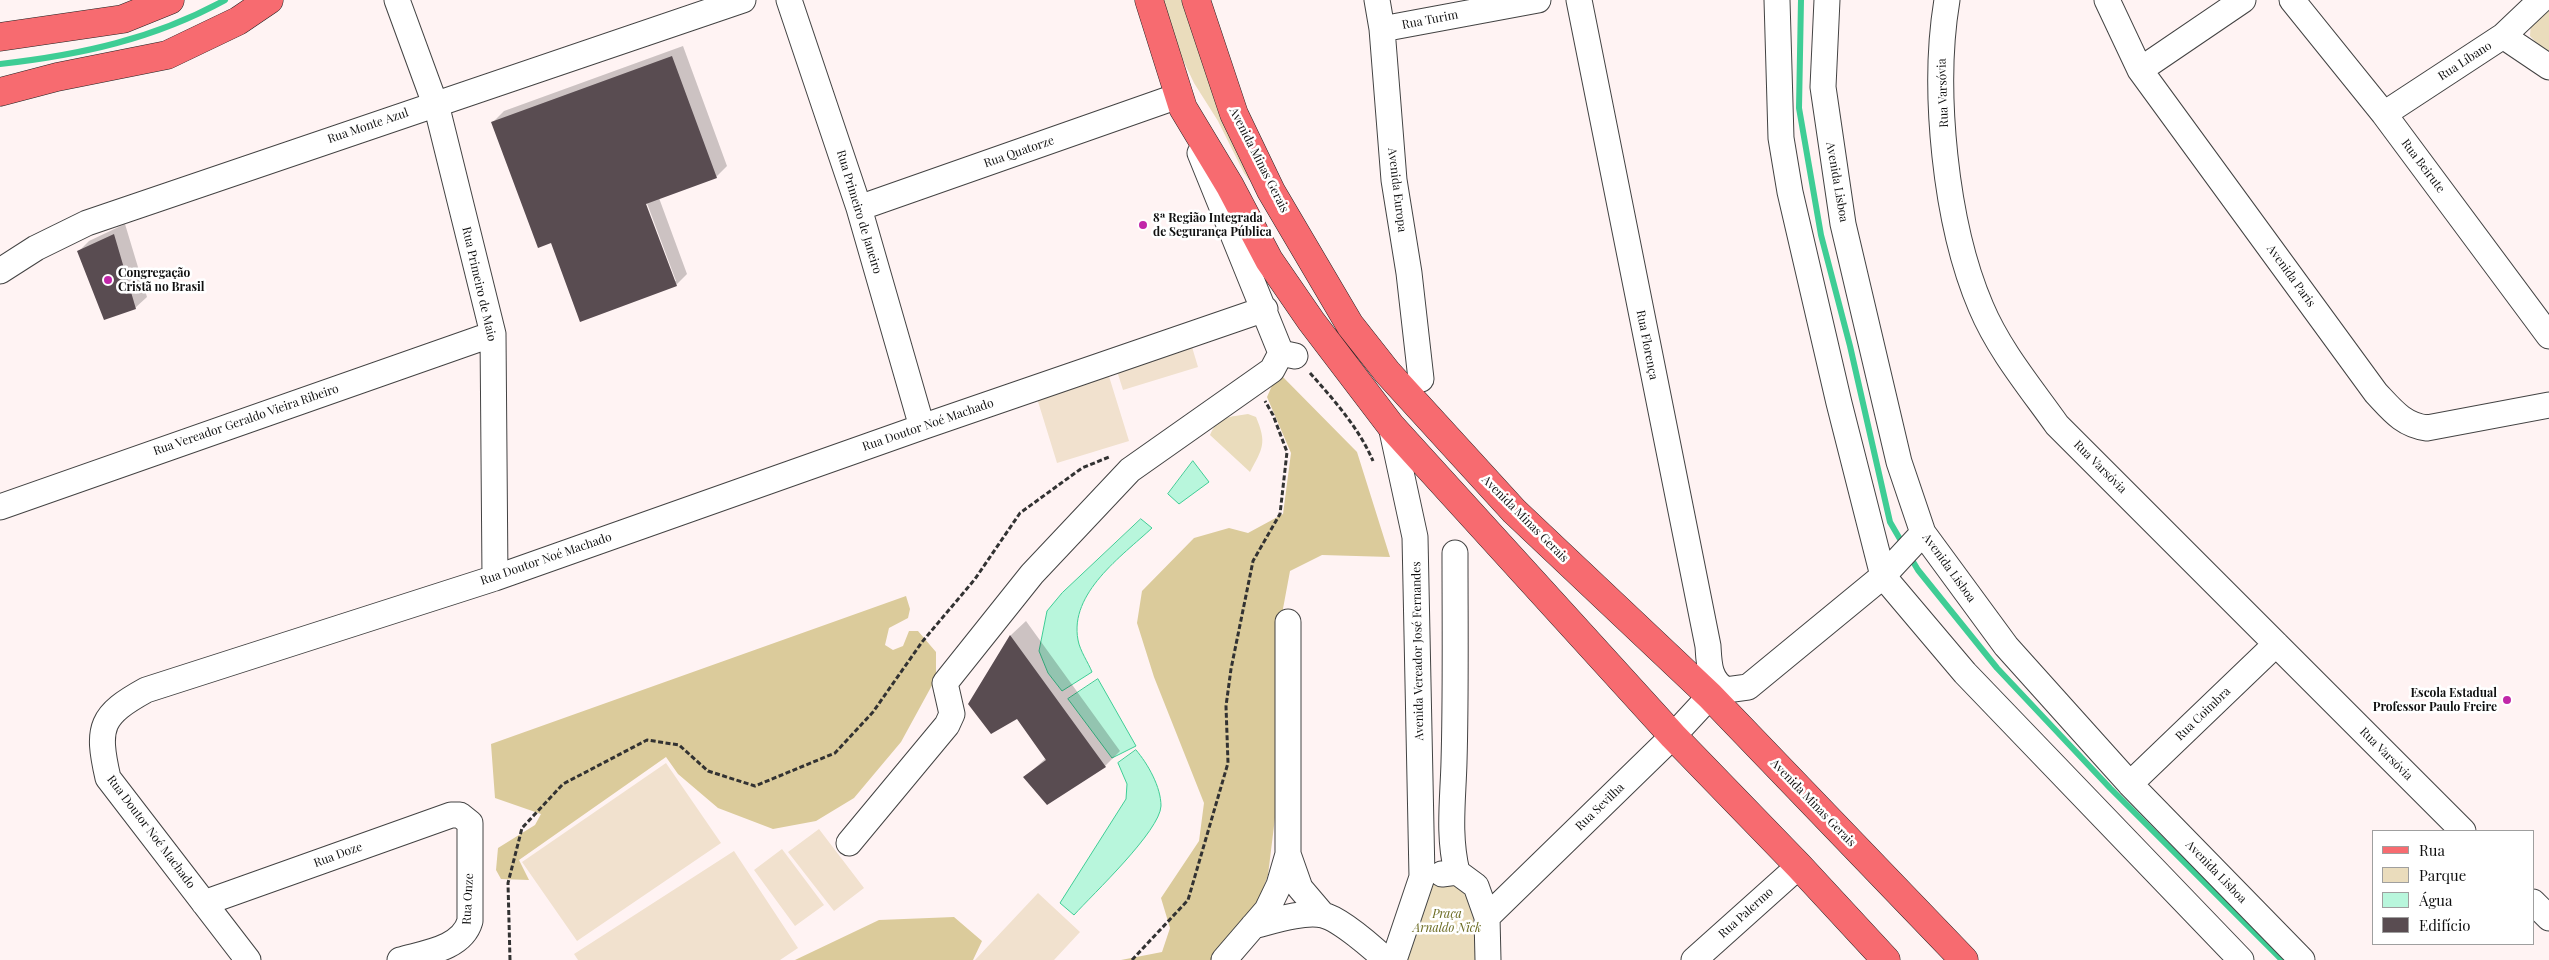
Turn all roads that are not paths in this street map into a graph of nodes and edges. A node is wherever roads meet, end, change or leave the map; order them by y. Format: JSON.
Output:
{"nodes":[{"id":1,"x":170,"y":0,"type":"edge"},
{"id":2,"x":270,"y":0,"type":"edge"},
{"id":3,"x":396,"y":0,"type":"edge"},
{"id":4,"x":743,"y":0,"type":"edge"},
{"id":5,"x":789,"y":0,"type":"edge"},
{"id":6,"x":1149,"y":0,"type":"edge"},
{"id":7,"x":1196,"y":0,"type":"edge"},
{"id":8,"x":1377,"y":0,"type":"edge"},
{"id":9,"x":1538,"y":0,"type":"edge"},
{"id":10,"x":1578,"y":0,"type":"edge"},
{"id":11,"x":1777,"y":0,"type":"edge"},
{"id":12,"x":1827,"y":0,"type":"edge"},
{"id":13,"x":1947,"y":0,"type":"edge"},
{"id":14,"x":2107,"y":0,"type":"edge"},
{"id":15,"x":2243,"y":0,"type":"edge"},
{"id":16,"x":2292,"y":0,"type":"edge"},
{"id":17,"x":2541,"y":0,"type":"edge"},
{"id":18,"x":1382,"y":29,"type":"junction"},
{"id":19,"x":2503,"y":36,"type":"junction"},
{"id":20,"x":0,"y":37,"type":"edge"},
{"id":21,"x":2549,"y":67,"type":"edge"},
{"id":22,"x":2140,"y":70,"type":"junction"},
{"id":23,"x":0,"y":92,"type":"edge"},
{"id":24,"x":1181,"y":102,"type":"junction"},
{"id":25,"x":434,"y":104,"type":"junction"},
{"id":26,"x":2384,"y":114,"type":"junction"},
{"id":27,"x":860,"y":208,"type":"junction"},
{"id":28,"x":0,"y":271,"type":"edge"},
{"id":29,"x":1265,"y":309,"type":"junction"},
{"id":30,"x":493,"y":334,"type":"junction"},
{"id":31,"x":2549,"y":336,"type":"edge"},
{"id":32,"x":1421,"y":379,"type":"dead end"},
{"id":33,"x":2548,"y":408,"type":"edge"},
{"id":34,"x":1391,"y":426,"type":"junction"},
{"id":35,"x":922,"y":427,"type":"junction"},
{"id":36,"x":0,"y":507,"type":"edge"},
{"id":37,"x":1923,"y":533,"type":"junction"},
{"id":38,"x":1455,"y":554,"type":"dead end"},
{"id":39,"x":1883,"y":576,"type":"junction"},
{"id":40,"x":496,"y":578,"type":"junction"},
{"id":41,"x":1288,"y":622,"type":"dead end"},
{"id":42,"x":2276,"y":644,"type":"junction"},
{"id":43,"x":1715,"y":691,"type":"junction"},
{"id":44,"x":1673,"y":736,"type":"junction"},
{"id":45,"x":2130,"y":784,"type":"junction"},
{"id":46,"x":470,"y":823,"type":"joint"},
{"id":47,"x":2462,"y":830,"type":"edge"},
{"id":48,"x":849,"y":843,"type":"dead end"},
{"id":49,"x":1288,"y":854,"type":"junction"},
{"id":50,"x":1799,"y":866,"type":"junction"},
{"id":51,"x":1457,"y":872,"type":"junction"},
{"id":52,"x":1422,"y":877,"type":"junction"},
{"id":53,"x":204,"y":903,"type":"junction"},
{"id":54,"x":2534,"y":903,"type":"edge"},
{"id":55,"x":1323,"y":915,"type":"junction"},
{"id":56,"x":1487,"y":917,"type":"junction"},
{"id":57,"x":2549,"y":918,"type":"edge"},
{"id":58,"x":1254,"y":926,"type":"junction"},
{"id":59,"x":248,"y":960,"type":"edge"},
{"id":60,"x":400,"y":960,"type":"edge"},
{"id":61,"x":1224,"y":960,"type":"edge"},
{"id":62,"x":1386,"y":960,"type":"edge"},
{"id":63,"x":1394,"y":960,"type":"edge"},
{"id":64,"x":1488,"y":960,"type":"edge"},
{"id":65,"x":1694,"y":960,"type":"edge"},
{"id":66,"x":1886,"y":960,"type":"edge"},
{"id":67,"x":1964,"y":960,"type":"edge"},
{"id":68,"x":2241,"y":960,"type":"edge"},
{"id":69,"x":2302,"y":960,"type":"edge"}],
"edges":[{"from":1,"to":20,"type":"main road"},
{"from":2,"to":23,"type":"main road"},
{"from":3,"to":25,"type":"street","name":"Rua Primeiro de Maio"},
{"from":4,"to":25,"type":"street","name":"Rua Monte Azul"},
{"from":5,"to":27,"type":"street","name":"Rua Primeiro de Janeiro"},
{"from":6,"to":24,"type":"main road"},
{"from":7,"to":43,"type":"main road","name":"Avenida Minas Gerais"},
{"from":8,"to":18,"type":"street","name":"Avenida Europa"},
{"from":9,"to":18,"type":"street","name":"Rua Turim"},
{"from":10,"to":43,"type":"street","name":"Rua Florença"},
{"from":11,"to":39,"type":"street"},
{"from":12,"to":37,"type":"street","name":"Avenida Lisboa"},
{"from":13,"to":42,"type":"street","name":"Rua Varsóvia"},
{"from":14,"to":22,"type":"street","name":"Avenida Paris"},
{"from":15,"to":22,"type":"street"},
{"from":16,"to":26,"type":"street","name":"Rua Beirute"},
{"from":17,"to":19,"type":"street","name":"Rua Líbano"},
{"from":18,"to":32,"type":"street","name":"Avenida Europa"},
{"from":19,"to":21,"type":"street"},
{"from":19,"to":26,"type":"street","name":"Rua Líbano"},
{"from":22,"to":33,"type":"street","name":"Avenida Paris"},
{"from":24,"to":27,"type":"street","name":"Rua Quatorze"},
{"from":24,"to":29,"type":"street"},
{"from":24,"to":34,"type":"main road"},
{"from":25,"to":28,"type":"street","name":"Rua Monte Azul"},
{"from":25,"to":30,"type":"street","name":"Rua Primeiro de Maio"},
{"from":26,"to":31,"type":"street","name":"Rua Beirute"},
{"from":27,"to":35,"type":"street","name":"Rua Primeiro de Janeiro"},
{"from":29,"to":35,"type":"street","name":"Rua Doutor Noé Machado"},
{"from":29,"to":48,"type":"street"},
{"from":30,"to":36,"type":"street","name":"Rua Vereador Geraldo Vieira Ribeiro"},
{"from":30,"to":40,"type":"street","name":"Rua Primeiro de Maio"},
{"from":34,"to":44,"type":"main road"},
{"from":34,"to":52,"type":"street","name":"Avenida Vereador José Fernandes"},
{"from":35,"to":40,"type":"street","name":"Rua Doutor Noé Machado"},
{"from":37,"to":39,"type":"street"},
{"from":37,"to":45,"type":"street","name":"Avenida Lisboa"},
{"from":38,"to":51,"type":"street"},
{"from":39,"to":43,"type":"street"},
{"from":39,"to":68,"type":"street"},
{"from":40,"to":53,"type":"street","name":"Rua Doutor Noé Machado"},
{"from":41,"to":49,"type":"street"},
{"from":42,"to":45,"type":"street","name":"Rua Coimbra"},
{"from":42,"to":47,"type":"street","name":"Rua Varsóvia"},
{"from":43,"to":44,"type":"street","name":"Rua Sevilha"},
{"from":43,"to":67,"type":"main road","name":"Avenida Minas Gerais"},
{"from":44,"to":50,"type":"main road"},
{"from":44,"to":56,"type":"street","name":"Rua Sevilha"},
{"from":45,"to":69,"type":"street","name":"Avenida Lisboa"},
{"from":46,"to":53,"type":"street","name":"Rua Doze"},
{"from":46,"to":60,"type":"street","name":"Rua Onze"},
{"from":49,"to":55,"type":"street"},
{"from":49,"to":58,"type":"street"},
{"from":50,"to":65,"type":"street","name":"Rua Palermo"},
{"from":50,"to":66,"type":"main road"},
{"from":51,"to":52,"type":"street"},
{"from":51,"to":56,"type":"street"},
{"from":52,"to":63,"type":"street","name":"Avenida Vereador José Fernandes"},
{"from":53,"to":59,"type":"street","name":"Rua Doutor Noé Machado"},
{"from":54,"to":57,"type":"street"},
{"from":55,"to":58,"type":"street"},
{"from":55,"to":62,"type":"street"},
{"from":56,"to":64,"type":"street"},
{"from":58,"to":61,"type":"street"}]}
